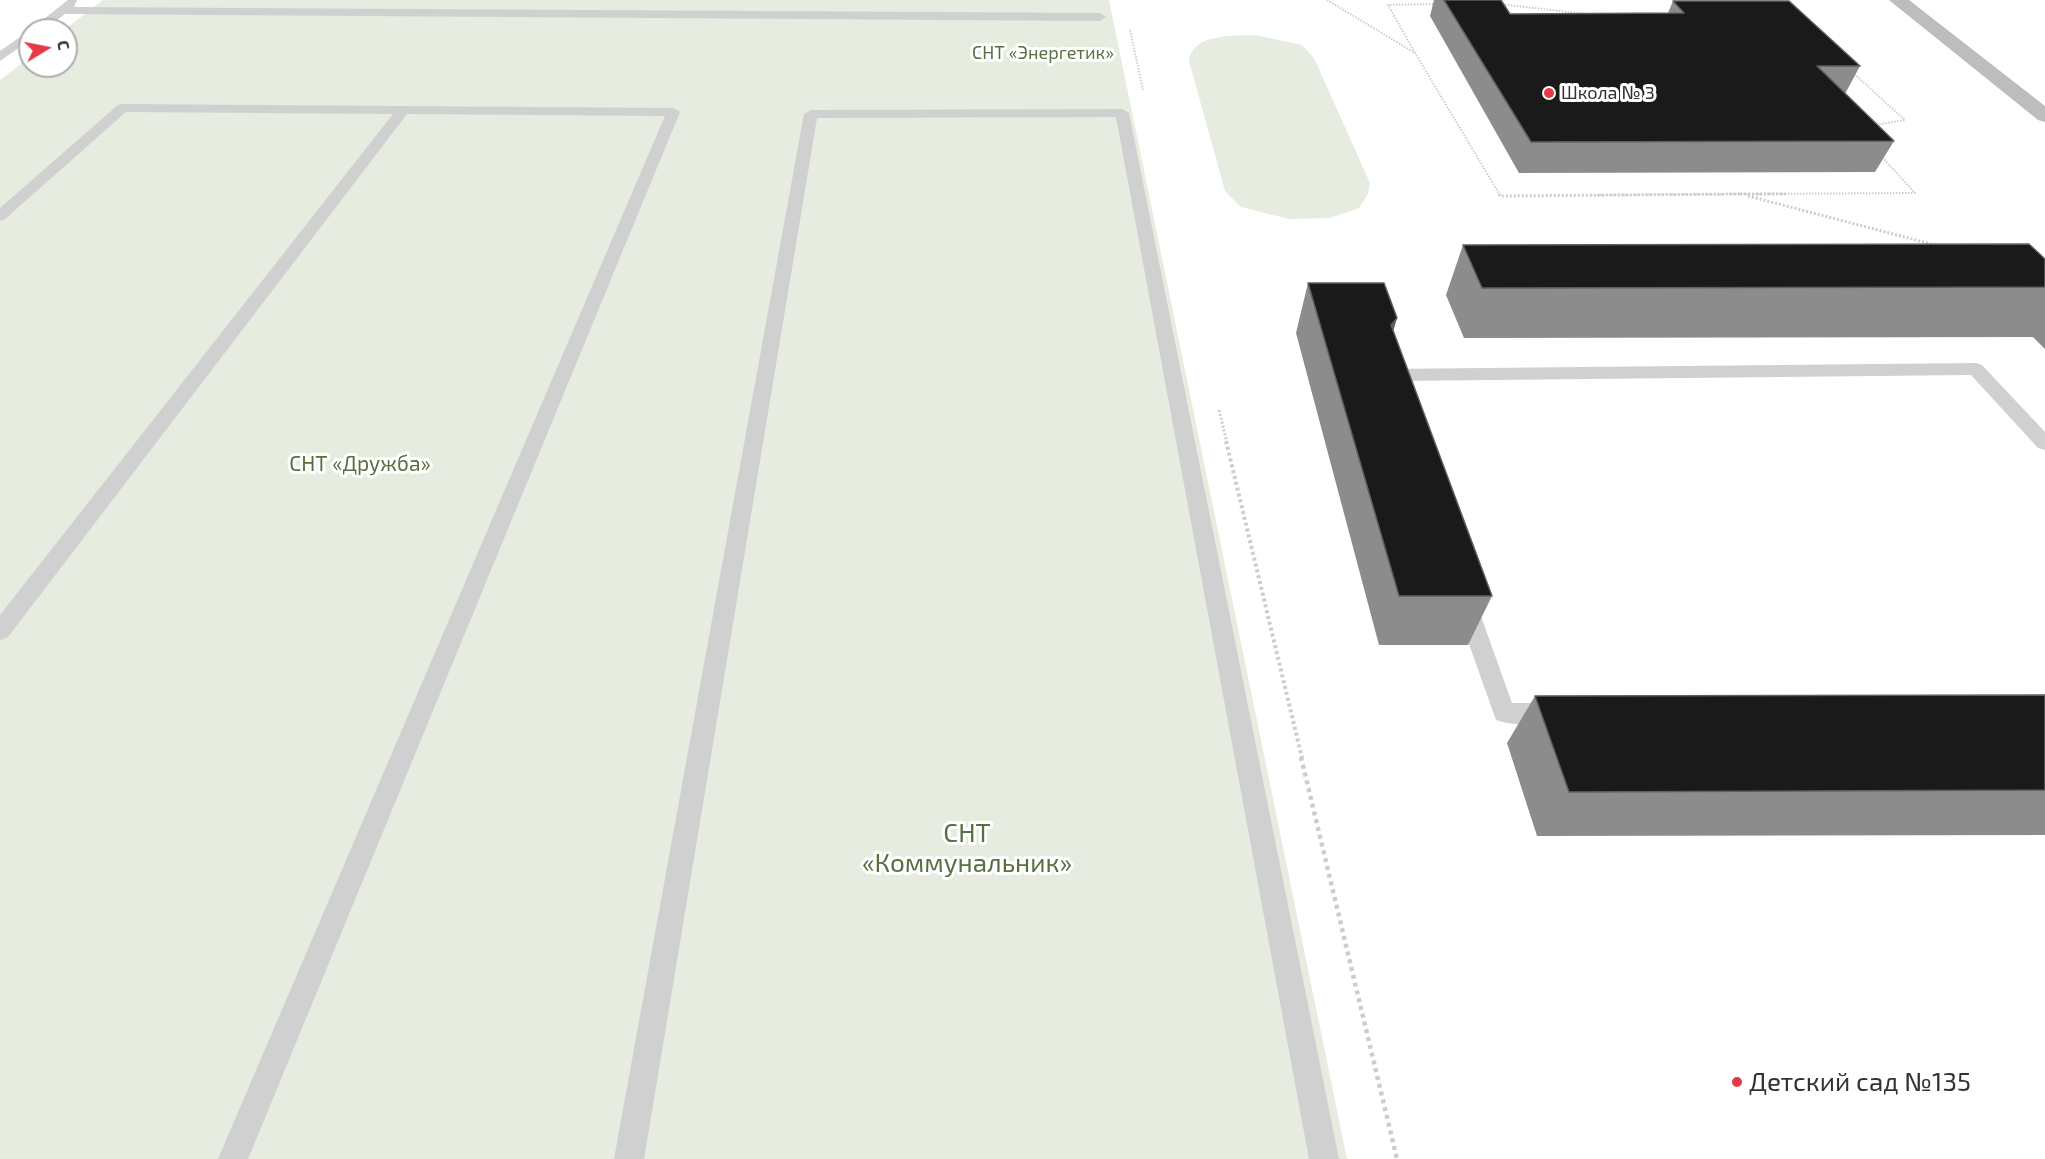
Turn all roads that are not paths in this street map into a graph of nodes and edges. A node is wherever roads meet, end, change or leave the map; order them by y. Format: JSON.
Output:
{"nodes":[{"id":1,"x":76,"y":0,"type":"edge"},
{"id":2,"x":1898,"y":0,"type":"edge"},
{"id":3,"x":63,"y":10,"type":"junction"},
{"id":4,"x":1100,"y":17,"type":"dead end"},
{"id":5,"x":52,"y":18,"type":"edge"},
{"id":6,"x":18,"y":43,"type":"edge"},
{"id":7,"x":0,"y":57,"type":"edge"},
{"id":8,"x":402,"y":110,"type":"junction"},
{"id":9,"x":2045,"y":116,"type":"edge"},
{"id":10,"x":0,"y":216,"type":"edge"},
{"id":11,"x":1394,"y":398,"type":"edge"},
{"id":12,"x":2045,"y":444,"type":"edge"},
{"id":13,"x":1461,"y":589,"type":"edge"},
{"id":14,"x":0,"y":631,"type":"edge"},
{"id":15,"x":1574,"y":713,"type":"edge"},
{"id":16,"x":233,"y":1159,"type":"edge"},
{"id":17,"x":629,"y":1159,"type":"edge"},
{"id":18,"x":1324,"y":1159,"type":"edge"}],
"edges":[{"from":1,"to":3,"type":"lane"},
{"from":2,"to":9,"type":"street"},
{"from":3,"to":4,"type":"lane"},
{"from":3,"to":5,"type":"lane"},
{"from":6,"to":7,"type":"lane"},
{"from":8,"to":10,"type":"lane"},
{"from":8,"to":14,"type":"lane"},
{"from":8,"to":16,"type":"lane"},
{"from":11,"to":12,"type":"lane"},
{"from":13,"to":15,"type":"lane"},
{"from":17,"to":18,"type":"lane"}]}
